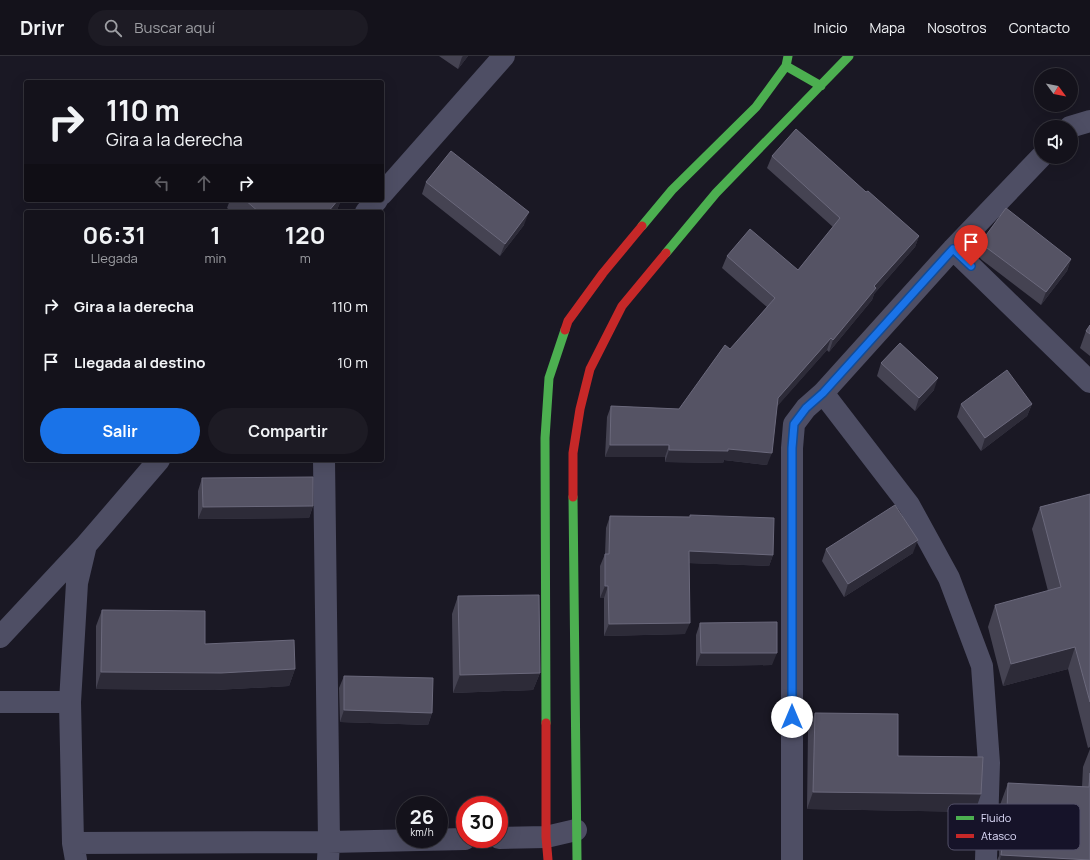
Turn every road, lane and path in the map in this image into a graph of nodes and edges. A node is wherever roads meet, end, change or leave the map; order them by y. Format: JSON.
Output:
{"nodes":[{"id":1,"x":504,"y":56,"type":"edge"},
{"id":2,"x":788,"y":56,"type":"edge"},
{"id":3,"x":849,"y":56,"type":"edge"},
{"id":4,"x":786,"y":66,"type":"junction"},
{"id":5,"x":821,"y":86,"type":"junction"},
{"id":6,"x":1090,"y":121,"type":"edge"},
{"id":7,"x":1078,"y":125,"type":"edge"},
{"id":8,"x":1034,"y":164,"type":"edge"},
{"id":9,"x":384,"y":192,"type":"edge"},
{"id":10,"x":375,"y":202,"type":"edge"},
{"id":11,"x":368,"y":210,"type":"edge"},
{"id":12,"x":953,"y":249,"type":"junction"},
{"id":13,"x":1090,"y":382,"type":"edge"},
{"id":14,"x":823,"y":393,"type":"junction"},
{"id":15,"x":157,"y":462,"type":"edge"},
{"id":16,"x":324,"y":462,"type":"edge"},
{"id":17,"x":86,"y":545,"type":"junction"},
{"id":18,"x":0,"y":637,"type":"edge"},
{"id":19,"x":0,"y":702,"type":"edge"},
{"id":20,"x":70,"y":702,"type":"junction"},
{"id":21,"x":988,"y":804,"type":"edge"},
{"id":22,"x":576,"y":830,"type":"junction"},
{"id":23,"x":508,"y":838,"type":"edge"},
{"id":24,"x":546,"y":838,"type":"junction"},
{"id":25,"x":456,"y":840,"type":"edge"},
{"id":26,"x":986,"y":850,"type":"edge"},
{"id":27,"x":74,"y":851,"type":"edge"},
{"id":28,"x":329,"y":851,"type":"edge"},
{"id":29,"x":548,"y":860,"type":"edge"},
{"id":30,"x":577,"y":860,"type":"edge"},
{"id":31,"x":792,"y":860,"type":"edge"},
{"id":32,"x":986,"y":860,"type":"edge"}],
"edges":[{"from":1,"to":9,"type":"street"},
{"from":2,"to":4,"type":"street"},
{"from":3,"to":5,"type":"street"},
{"from":4,"to":5,"type":"street"},
{"from":4,"to":24,"type":"street"},
{"from":5,"to":22,"type":"street"},
{"from":6,"to":7,"type":"street"},
{"from":8,"to":12,"type":"street"},
{"from":10,"to":11,"type":"street"},
{"from":12,"to":13,"type":"street"},
{"from":12,"to":14,"type":"street"},
{"from":14,"to":21,"type":"street"},
{"from":14,"to":31,"type":"street"},
{"from":15,"to":17,"type":"street"},
{"from":16,"to":28,"type":"street"},
{"from":17,"to":18,"type":"street"},
{"from":17,"to":20,"type":"street"},
{"from":19,"to":20,"type":"street"},
{"from":20,"to":27,"type":"street"},
{"from":22,"to":24,"type":"street"},
{"from":22,"to":30,"type":"street"},
{"from":23,"to":24,"type":"street"},
{"from":24,"to":29,"type":"street"},
{"from":25,"to":28,"type":"street"},
{"from":26,"to":32,"type":"street"},
{"from":27,"to":28,"type":"street"}]}
